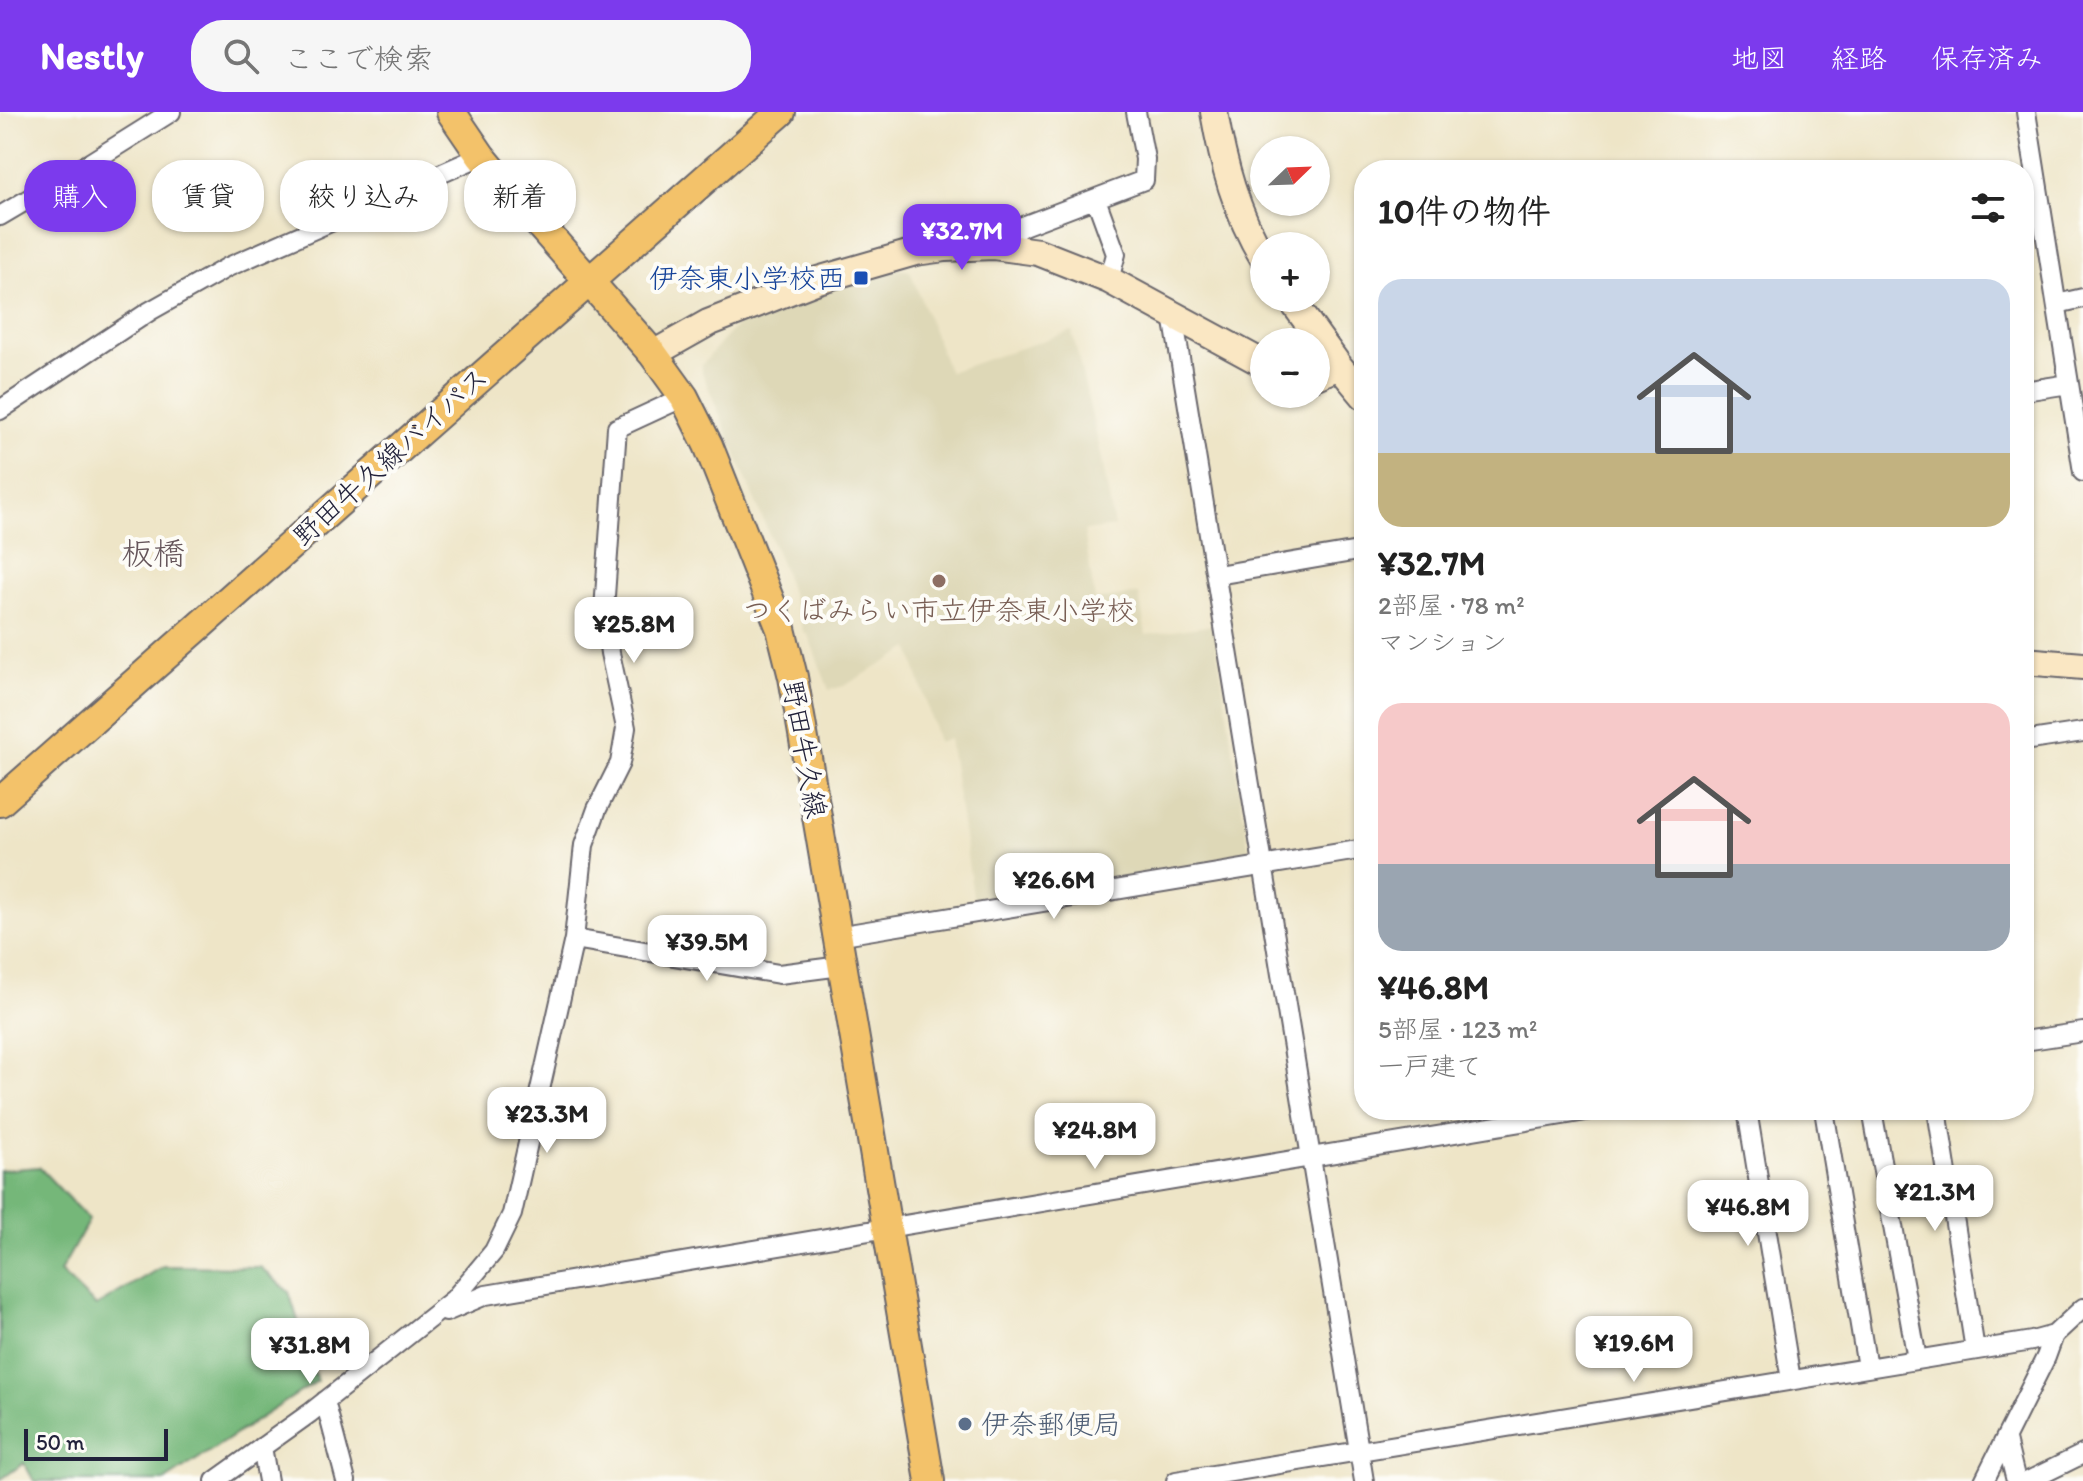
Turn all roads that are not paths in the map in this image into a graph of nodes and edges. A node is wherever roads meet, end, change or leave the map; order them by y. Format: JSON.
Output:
{"nodes":[{"id":1,"x":171,"y":112,"type":"edge"},
{"id":2,"x":451,"y":112,"type":"edge"},
{"id":3,"x":781,"y":112,"type":"edge"},
{"id":4,"x":1136,"y":112,"type":"edge"},
{"id":5,"x":1214,"y":112,"type":"edge"},
{"id":6,"x":2026,"y":112,"type":"edge"},
{"id":7,"x":481,"y":156,"type":"junction"},
{"id":8,"x":2034,"y":160,"type":"edge"},
{"id":9,"x":2034,"y":162,"type":"edge"},
{"id":10,"x":1096,"y":199,"type":"junction"},
{"id":11,"x":0,"y":216,"type":"edge"},
{"id":12,"x":1250,"y":232,"type":"edge"},
{"id":13,"x":993,"y":246,"type":"junction"},
{"id":14,"x":1109,"y":280,"type":"junction"},
{"id":15,"x":587,"y":281,"type":"junction"},
{"id":16,"x":2083,"y":298,"type":"edge"},
{"id":17,"x":2057,"y":304,"type":"junction"},
{"id":18,"x":1173,"y":315,"type":"junction"},
{"id":19,"x":653,"y":354,"type":"junction"},
{"id":20,"x":1250,"y":356,"type":"edge"},
{"id":21,"x":1330,"y":373,"type":"edge"},
{"id":22,"x":2069,"y":384,"type":"junction"},
{"id":23,"x":1354,"y":389,"type":"edge"},
{"id":24,"x":2034,"y":389,"type":"edge"},
{"id":25,"x":684,"y":397,"type":"junction"},
{"id":26,"x":0,"y":410,"type":"edge"},
{"id":27,"x":2083,"y":472,"type":"edge"},
{"id":28,"x":1354,"y":552,"type":"edge"},
{"id":29,"x":1217,"y":575,"type":"junction"},
{"id":30,"x":2034,"y":662,"type":"edge"},
{"id":31,"x":2083,"y":666,"type":"edge"},
{"id":32,"x":2083,"y":732,"type":"edge"},
{"id":33,"x":2034,"y":739,"type":"edge"},
{"id":34,"x":0,"y":802,"type":"edge"},
{"id":35,"x":1354,"y":851,"type":"edge"},
{"id":36,"x":1264,"y":865,"type":"junction"},
{"id":37,"x":837,"y":936,"type":"junction"},
{"id":38,"x":574,"y":939,"type":"junction"},
{"id":39,"x":841,"y":966,"type":"junction"},
{"id":40,"x":2083,"y":1032,"type":"edge"},
{"id":41,"x":2034,"y":1039,"type":"edge"},
{"id":42,"x":1532,"y":1120,"type":"edge"},
{"id":43,"x":1749,"y":1120,"type":"edge"},
{"id":44,"x":1826,"y":1120,"type":"edge"},
{"id":45,"x":1874,"y":1120,"type":"edge"},
{"id":46,"x":1939,"y":1120,"type":"edge"},
{"id":47,"x":1310,"y":1157,"type":"junction"},
{"id":48,"x":887,"y":1227,"type":"junction"},
{"id":49,"x":2083,"y":1308,"type":"edge"},
{"id":50,"x":428,"y":1320,"type":"junction"},
{"id":51,"x":2054,"y":1335,"type":"junction"},
{"id":52,"x":1975,"y":1350,"type":"junction"},
{"id":53,"x":1917,"y":1359,"type":"junction"},
{"id":54,"x":1867,"y":1367,"type":"junction"},
{"id":55,"x":1791,"y":1380,"type":"junction"},
{"id":56,"x":325,"y":1401,"type":"junction"},
{"id":57,"x":2006,"y":1440,"type":"junction"},
{"id":58,"x":262,"y":1447,"type":"junction"},
{"id":59,"x":1359,"y":1451,"type":"junction"},
{"id":60,"x":2083,"y":1454,"type":"edge"},
{"id":61,"x":215,"y":1481,"type":"edge"},
{"id":62,"x":268,"y":1481,"type":"edge"},
{"id":63,"x":346,"y":1481,"type":"edge"},
{"id":64,"x":930,"y":1481,"type":"edge"},
{"id":65,"x":1176,"y":1481,"type":"edge"},
{"id":66,"x":1364,"y":1481,"type":"edge"},
{"id":67,"x":1984,"y":1481,"type":"edge"},
{"id":68,"x":2016,"y":1481,"type":"edge"},
{"id":69,"x":2028,"y":1481,"type":"edge"}],
"edges":[{"from":1,"to":11,"type":"street"},
{"from":2,"to":7,"type":"main road","name":"野田牛久線"},
{"from":3,"to":15,"type":"main road","name":"野田牛久線バイパス"},
{"from":4,"to":10,"type":"street"},
{"from":5,"to":12,"type":"street"},
{"from":6,"to":8,"type":"street"},
{"from":7,"to":15,"type":"main road","name":"野田牛久線"},
{"from":7,"to":26,"type":"street"},
{"from":9,"to":17,"type":"street"},
{"from":10,"to":13,"type":"street"},
{"from":10,"to":14,"type":"street"},
{"from":13,"to":14,"type":"street"},
{"from":13,"to":19,"type":"street"},
{"from":14,"to":18,"type":"street"},
{"from":15,"to":19,"type":"main road","name":"野田牛久線"},
{"from":15,"to":34,"type":"main road","name":"野田牛久線バイパス"},
{"from":16,"to":17,"type":"street"},
{"from":17,"to":22,"type":"street"},
{"from":18,"to":20,"type":"street"},
{"from":18,"to":29,"type":"street"},
{"from":19,"to":25,"type":"main road","name":"野田牛久線"},
{"from":21,"to":23,"type":"street"},
{"from":22,"to":24,"type":"street"},
{"from":22,"to":27,"type":"street"},
{"from":25,"to":37,"type":"main road","name":"野田牛久線"},
{"from":25,"to":38,"type":"street"},
{"from":28,"to":29,"type":"street"},
{"from":29,"to":36,"type":"street"},
{"from":30,"to":31,"type":"street"},
{"from":32,"to":33,"type":"street"},
{"from":35,"to":36,"type":"street"},
{"from":36,"to":37,"type":"street"},
{"from":36,"to":47,"type":"street"},
{"from":37,"to":39,"type":"main road","name":"野田牛久線"},
{"from":38,"to":39,"type":"street"},
{"from":38,"to":50,"type":"street"},
{"from":39,"to":48,"type":"main road","name":"野田牛久線"},
{"from":40,"to":41,"type":"street"},
{"from":42,"to":47,"type":"street"},
{"from":43,"to":55,"type":"street"},
{"from":44,"to":54,"type":"street"},
{"from":45,"to":53,"type":"street"},
{"from":46,"to":52,"type":"street"},
{"from":47,"to":48,"type":"street"},
{"from":47,"to":59,"type":"street"},
{"from":48,"to":50,"type":"street"},
{"from":48,"to":64,"type":"main road","name":"野田牛久線"},
{"from":49,"to":51,"type":"street"},
{"from":50,"to":56,"type":"street"},
{"from":51,"to":52,"type":"street"},
{"from":51,"to":57,"type":"street"},
{"from":52,"to":53,"type":"street"},
{"from":53,"to":54,"type":"street"},
{"from":54,"to":55,"type":"street"},
{"from":55,"to":59,"type":"street"},
{"from":56,"to":58,"type":"street"},
{"from":56,"to":63,"type":"street"},
{"from":57,"to":67,"type":"street"},
{"from":57,"to":68,"type":"street"},
{"from":58,"to":61,"type":"street"},
{"from":58,"to":62,"type":"street"},
{"from":59,"to":65,"type":"street"},
{"from":59,"to":66,"type":"street"},
{"from":60,"to":69,"type":"street"}]}
